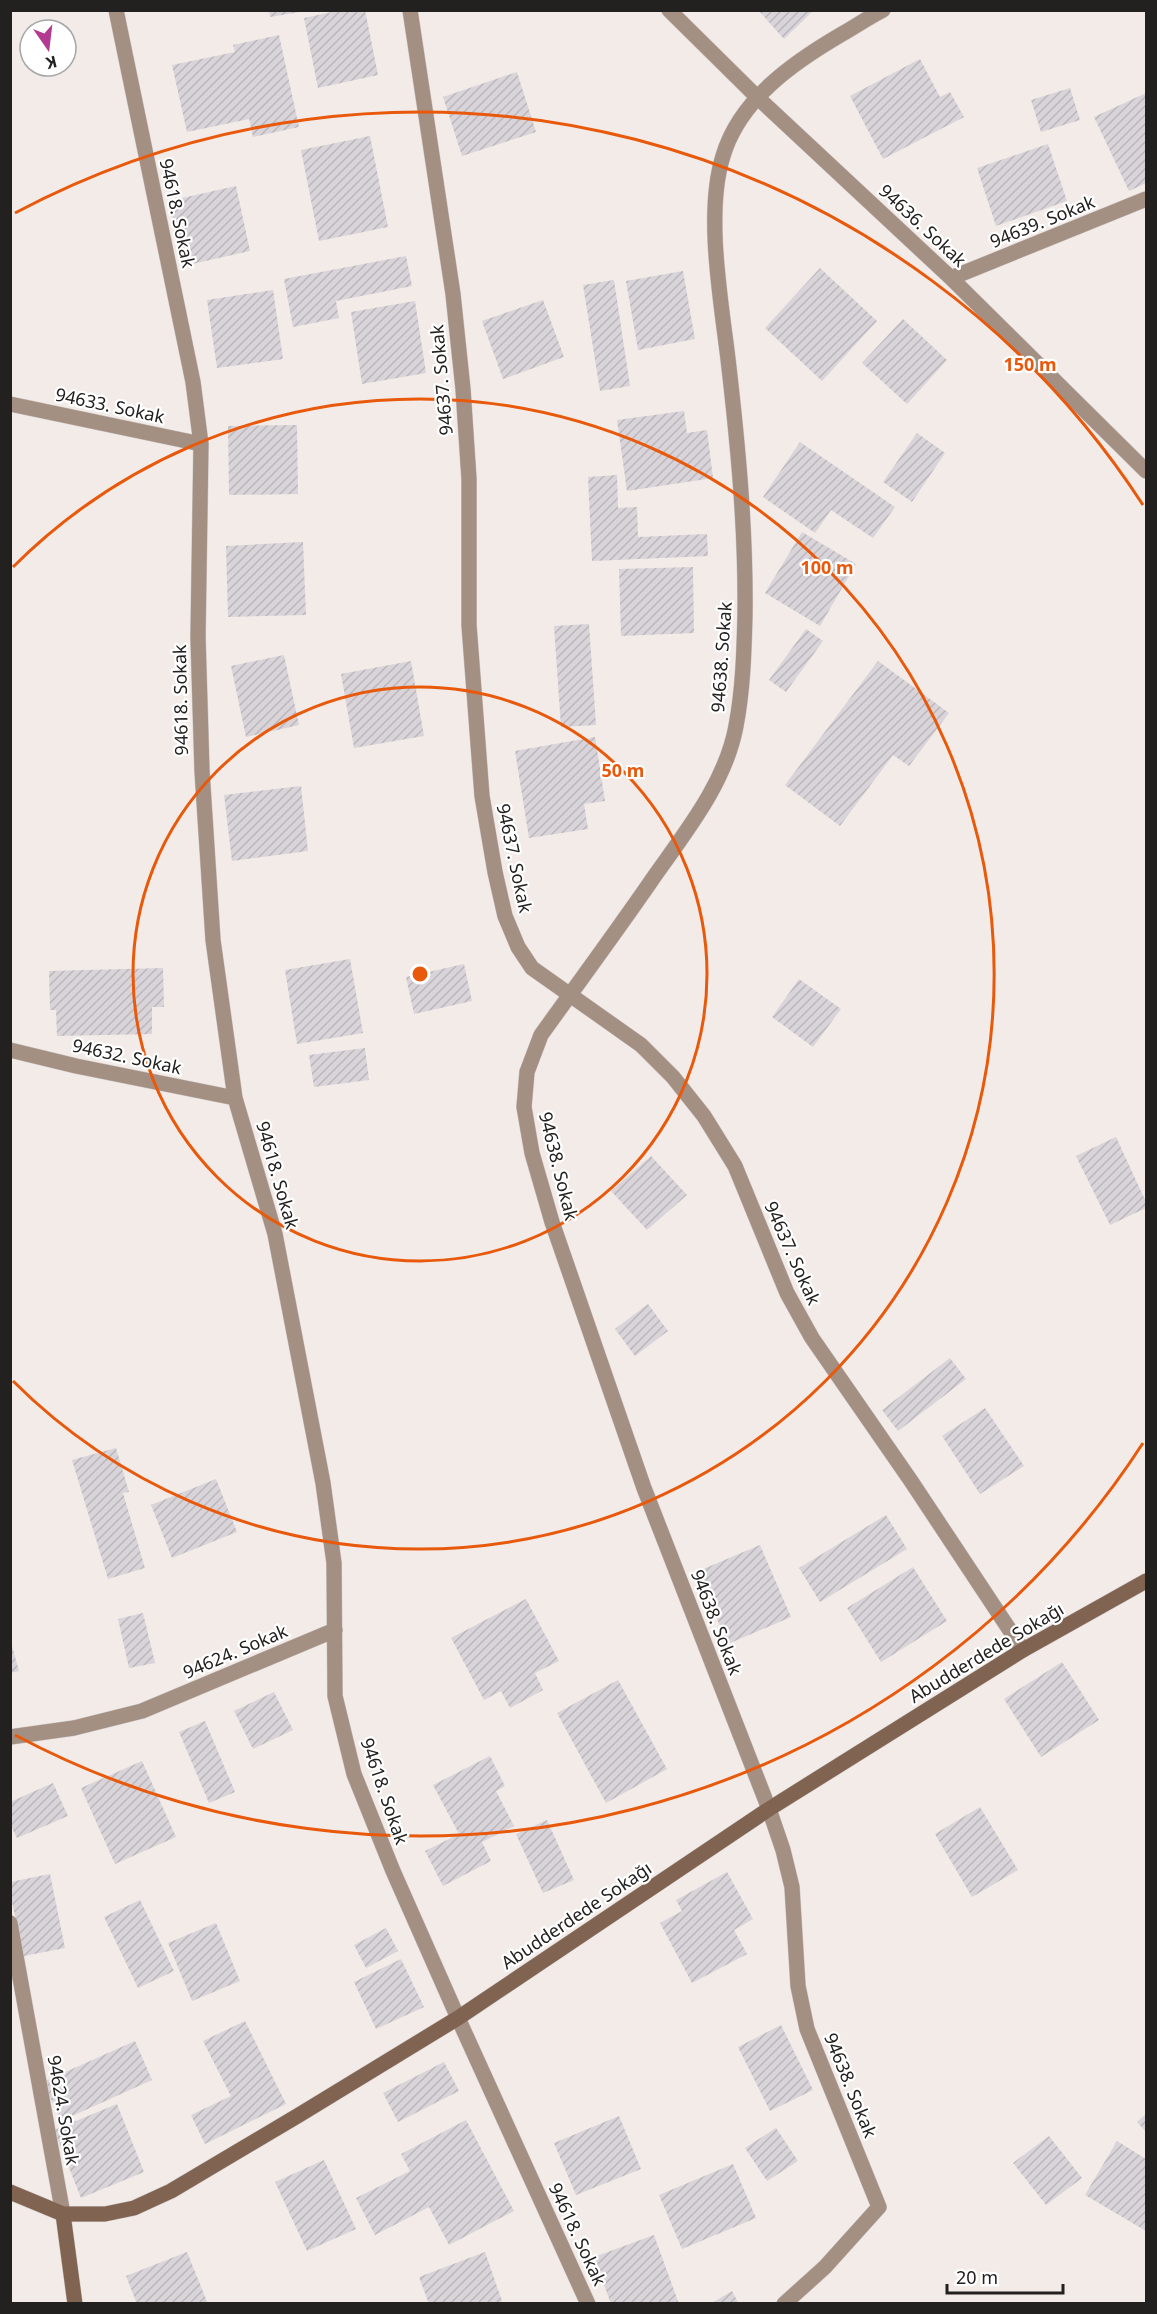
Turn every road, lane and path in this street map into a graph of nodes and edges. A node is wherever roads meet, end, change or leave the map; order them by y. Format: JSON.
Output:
{"nodes":[{"id":1,"x":116,"y":10,"type":"edge"},
{"id":2,"x":410,"y":10,"type":"edge"},
{"id":3,"x":669,"y":10,"type":"edge"},
{"id":4,"x":883,"y":10,"type":"edge"},
{"id":5,"x":757,"y":97,"type":"junction"},
{"id":6,"x":1146,"y":199,"type":"edge"},
{"id":7,"x":951,"y":278,"type":"junction"},
{"id":8,"x":10,"y":404,"type":"edge"},
{"id":9,"x":201,"y":444,"type":"junction"},
{"id":10,"x":1146,"y":471,"type":"edge"},
{"id":11,"x":570,"y":994,"type":"junction"},
{"id":12,"x":10,"y":1050,"type":"edge"},
{"id":13,"x":235,"y":1098,"type":"junction"},
{"id":14,"x":1146,"y":1581,"type":"edge"},
{"id":15,"x":334,"y":1630,"type":"junction"},
{"id":16,"x":1023,"y":1650,"type":"junction"},
{"id":17,"x":10,"y":1737,"type":"edge"},
{"id":18,"x":769,"y":1809,"type":"junction"},
{"id":19,"x":10,"y":1923,"type":"edge"},
{"id":20,"x":458,"y":2018,"type":"junction"},
{"id":21,"x":10,"y":2192,"type":"edge"},
{"id":22,"x":63,"y":2214,"type":"junction"},
{"id":23,"x":75,"y":2304,"type":"edge"},
{"id":24,"x":588,"y":2304,"type":"edge"},
{"id":25,"x":784,"y":2304,"type":"edge"}],
"edges":[{"from":1,"to":9,"type":"street","name":"94618. Sokak"},
{"from":2,"to":11,"type":"street","name":"94637. Sokak"},
{"from":3,"to":5,"type":"street","name":"94636. Sokak"},
{"from":4,"to":5,"type":"street","name":"94638. Sokak"},
{"from":5,"to":7,"type":"street","name":"94636. Sokak"},
{"from":5,"to":11,"type":"street","name":"94638. Sokak"},
{"from":6,"to":7,"type":"street","name":"94639. Sokak"},
{"from":7,"to":10,"type":"street","name":"94636. Sokak"},
{"from":8,"to":9,"type":"street","name":"94633. Sokak"},
{"from":9,"to":13,"type":"street","name":"94618. Sokak"},
{"from":11,"to":16,"type":"street","name":"94637. Sokak"},
{"from":11,"to":18,"type":"street","name":"94638. Sokak"},
{"from":12,"to":13,"type":"street","name":"94632. Sokak"},
{"from":13,"to":15,"type":"street","name":"94618. Sokak"},
{"from":14,"to":16,"type":"street","name":"Abudderdede Sokağı"},
{"from":15,"to":17,"type":"street","name":"94624. Sokak"},
{"from":15,"to":20,"type":"street","name":"94618. Sokak"},
{"from":16,"to":18,"type":"street","name":"Abudderdede Sokağı"},
{"from":18,"to":20,"type":"street","name":"Abudderdede Sokağı"},
{"from":18,"to":25,"type":"street","name":"94638. Sokak"},
{"from":19,"to":22,"type":"street","name":"94624. Sokak"},
{"from":20,"to":22,"type":"street","name":"Abudderdede Sokağı"},
{"from":20,"to":24,"type":"street","name":"94618. Sokak"},
{"from":21,"to":22,"type":"street","name":"Abudderdede Sokağı"},
{"from":22,"to":23,"type":"street","name":"94624. Sokak"}]}
